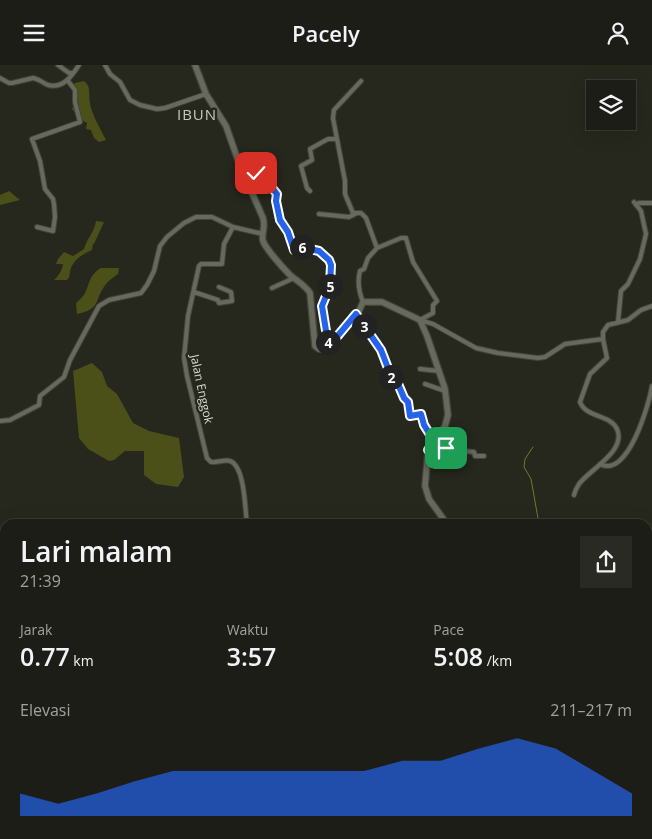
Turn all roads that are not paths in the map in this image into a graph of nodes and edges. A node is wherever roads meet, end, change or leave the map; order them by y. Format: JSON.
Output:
{"nodes":[{"id":1,"x":58,"y":65,"type":"edge"},
{"id":2,"x":79,"y":65,"type":"edge"},
{"id":3,"x":105,"y":65,"type":"edge"},
{"id":4,"x":195,"y":65,"type":"edge"},
{"id":5,"x":72,"y":73,"type":"junction"},
{"id":6,"x":0,"y":78,"type":"edge"},
{"id":7,"x":68,"y":81,"type":"junction"},
{"id":8,"x":361,"y":81,"type":"dead end"},
{"id":9,"x":206,"y":94,"type":"junction"},
{"id":10,"x":337,"y":139,"type":"junction"},
{"id":11,"x":239,"y":163,"type":"junction"},
{"id":12,"x":310,"y":191,"type":"dead end"},
{"id":13,"x":652,"y":203,"type":"edge"},
{"id":14,"x":319,"y":214,"type":"dead end"},
{"id":15,"x":355,"y":214,"type":"junction"},
{"id":16,"x":37,"y":227,"type":"dead end"},
{"id":17,"x":233,"y":227,"type":"junction"},
{"id":18,"x":263,"y":234,"type":"junction"},
{"id":19,"x":646,"y":234,"type":"junction"},
{"id":20,"x":652,"y":234,"type":"edge"},
{"id":21,"x":378,"y":248,"type":"junction"},
{"id":22,"x":294,"y":278,"type":"junction"},
{"id":23,"x":219,"y":287,"type":"dead end"},
{"id":24,"x":272,"y":288,"type":"dead end"},
{"id":25,"x":194,"y":292,"type":"junction"},
{"id":26,"x":363,"y":302,"type":"junction"},
{"id":27,"x":652,"y":306,"type":"edge"},
{"id":28,"x":356,"y":314,"type":"junction"},
{"id":29,"x":420,"y":320,"type":"junction"},
{"id":30,"x":618,"y":322,"type":"junction"},
{"id":31,"x":603,"y":339,"type":"junction"},
{"id":32,"x":330,"y":345,"type":"junction"},
{"id":33,"x":420,"y":369,"type":"dead end"},
{"id":34,"x":439,"y":371,"type":"junction"},
{"id":35,"x":425,"y":384,"type":"dead end"},
{"id":36,"x":652,"y":386,"type":"edge"},
{"id":37,"x":445,"y":391,"type":"junction"},
{"id":38,"x":0,"y":421,"type":"edge"},
{"id":39,"x":434,"y":441,"type":"junction"},
{"id":40,"x":428,"y":450,"type":"junction"},
{"id":41,"x":484,"y":456,"type":"dead end"},
{"id":42,"x":600,"y":464,"type":"junction"},
{"id":43,"x":574,"y":495,"type":"dead end"},
{"id":44,"x":246,"y":519,"type":"edge"},
{"id":45,"x":444,"y":519,"type":"edge"}],
"edges":[{"from":1,"to":5,"type":"street"},
{"from":2,"to":5,"type":"street"},
{"from":3,"to":9,"type":"street"},
{"from":4,"to":9,"type":"main road"},
{"from":5,"to":7,"type":"street"},
{"from":6,"to":7,"type":"street"},
{"from":7,"to":16,"type":"street"},
{"from":8,"to":10,"type":"street"},
{"from":9,"to":11,"type":"main road"},
{"from":10,"to":12,"type":"street"},
{"from":10,"to":15,"type":"street"},
{"from":11,"to":18,"type":"main road"},
{"from":11,"to":32,"type":"street"},
{"from":13,"to":19,"type":"street"},
{"from":14,"to":15,"type":"street"},
{"from":15,"to":21,"type":"street"},
{"from":17,"to":18,"type":"street"},
{"from":17,"to":25,"type":"street","name":"Jalan Enggok"},
{"from":17,"to":38,"type":"street"},
{"from":18,"to":22,"type":"main road"},
{"from":19,"to":20,"type":"street"},
{"from":19,"to":30,"type":"street"},
{"from":21,"to":26,"type":"street"},
{"from":21,"to":29,"type":"street"},
{"from":22,"to":24,"type":"street"},
{"from":22,"to":32,"type":"main road"},
{"from":23,"to":25,"type":"street"},
{"from":25,"to":44,"type":"street","name":"Jalan Enggok"},
{"from":26,"to":28,"type":"main road"},
{"from":26,"to":29,"type":"main road"},
{"from":27,"to":30,"type":"street"},
{"from":28,"to":32,"type":"main road"},
{"from":28,"to":39,"type":"street"},
{"from":29,"to":31,"type":"street"},
{"from":29,"to":34,"type":"main road"},
{"from":30,"to":31,"type":"street"},
{"from":31,"to":42,"type":"street"},
{"from":33,"to":34,"type":"street"},
{"from":34,"to":37,"type":"main road"},
{"from":35,"to":37,"type":"street"},
{"from":36,"to":42,"type":"street"},
{"from":37,"to":39,"type":"main road"},
{"from":39,"to":40,"type":"main road"},
{"from":40,"to":41,"type":"street"},
{"from":40,"to":45,"type":"main road"},
{"from":42,"to":43,"type":"street"}]}
